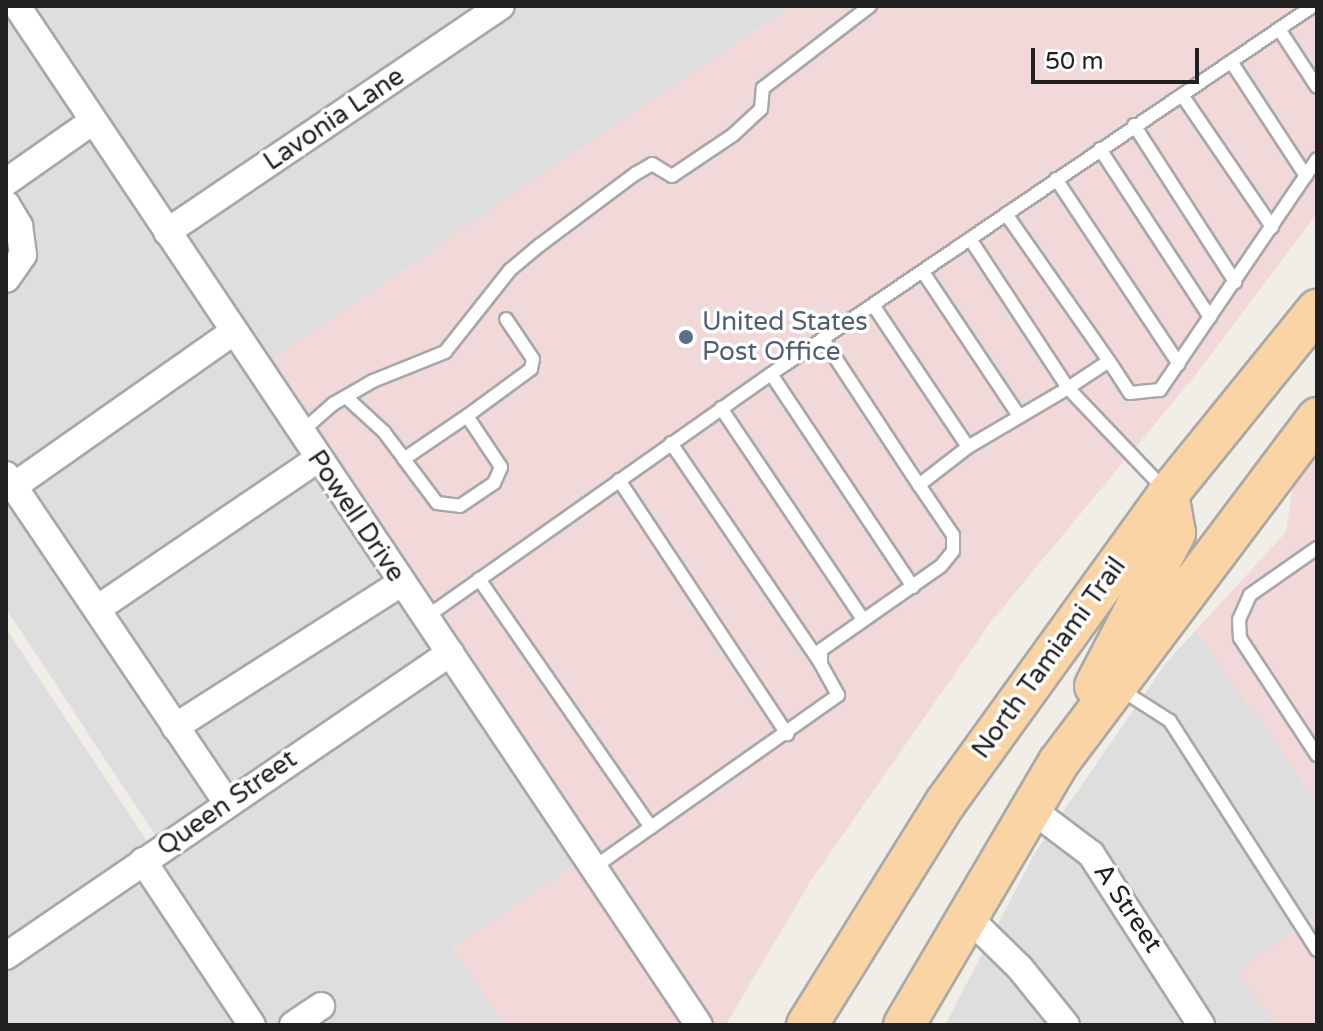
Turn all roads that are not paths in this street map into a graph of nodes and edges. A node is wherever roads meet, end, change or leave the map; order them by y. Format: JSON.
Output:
{"nodes":[{"id":1,"x":17,"y":6,"type":"edge"},
{"id":2,"x":501,"y":6,"type":"edge"},
{"id":3,"x":870,"y":6,"type":"edge"},
{"id":4,"x":1313,"y":6,"type":"edge"},
{"id":5,"x":1279,"y":29,"type":"junction"},
{"id":6,"x":1232,"y":63,"type":"junction"},
{"id":7,"x":1317,"y":87,"type":"edge"},
{"id":8,"x":1182,"y":95,"type":"junction"},
{"id":9,"x":93,"y":121,"type":"junction"},
{"id":10,"x":1134,"y":125,"type":"junction"},
{"id":11,"x":1100,"y":149,"type":"junction"},
{"id":12,"x":1317,"y":159,"type":"edge"},
{"id":13,"x":1306,"y":176,"type":"junction"},
{"id":14,"x":1056,"y":179,"type":"junction"},
{"id":15,"x":6,"y":182,"type":"edge"},
{"id":16,"x":6,"y":204,"type":"edge"},
{"id":17,"x":1006,"y":214,"type":"junction"},
{"id":18,"x":1272,"y":227,"type":"junction"},
{"id":19,"x":167,"y":232,"type":"junction"},
{"id":20,"x":970,"y":239,"type":"junction"},
{"id":21,"x":923,"y":272,"type":"junction"},
{"id":22,"x":6,"y":279,"type":"edge"},
{"id":23,"x":1235,"y":282,"type":"junction"},
{"id":24,"x":873,"y":305,"type":"junction"},
{"id":25,"x":1317,"y":310,"type":"edge"},
{"id":26,"x":1210,"y":317,"type":"junction"},
{"id":27,"x":506,"y":319,"type":"dead end"},
{"id":28,"x":233,"y":332,"type":"junction"},
{"id":29,"x":823,"y":339,"type":"junction"},
{"id":30,"x":1109,"y":361,"type":"junction"},
{"id":31,"x":1179,"y":364,"type":"junction"},
{"id":32,"x":771,"y":374,"type":"junction"},
{"id":33,"x":1068,"y":388,"type":"junction"},
{"id":34,"x":346,"y":397,"type":"junction"},
{"id":35,"x":721,"y":408,"type":"junction"},
{"id":36,"x":467,"y":416,"type":"junction"},
{"id":37,"x":1019,"y":416,"type":"junction"},
{"id":38,"x":1317,"y":418,"type":"edge"},
{"id":39,"x":300,"y":433,"type":"junction"},
{"id":40,"x":671,"y":443,"type":"junction"},
{"id":41,"x":968,"y":447,"type":"junction"},
{"id":42,"x":318,"y":459,"type":"junction"},
{"id":43,"x":404,"y":459,"type":"junction"},
{"id":44,"x":10,"y":480,"type":"edge"},
{"id":45,"x":619,"y":480,"type":"junction"},
{"id":46,"x":919,"y":485,"type":"junction"},
{"id":47,"x":1168,"y":494,"type":"junction"},
{"id":48,"x":1317,"y":548,"type":"edge"},
{"id":49,"x":479,"y":579,"type":"junction"},
{"id":50,"x":401,"y":583,"type":"junction"},
{"id":51,"x":913,"y":587,"type":"junction"},
{"id":52,"x":97,"y":609,"type":"junction"},
{"id":53,"x":425,"y":618,"type":"junction"},
{"id":54,"x":863,"y":619,"type":"junction"},
{"id":55,"x":450,"y":653,"type":"junction"},
{"id":56,"x":821,"y":664,"type":"junction"},
{"id":57,"x":1117,"y":687,"type":"junction"},
{"id":58,"x":175,"y":727,"type":"junction"},
{"id":59,"x":787,"y":734,"type":"junction"},
{"id":60,"x":1317,"y":755,"type":"edge"},
{"id":61,"x":1059,"y":762,"type":"junction"},
{"id":62,"x":227,"y":803,"type":"junction"},
{"id":63,"x":1034,"y":811,"type":"junction"},
{"id":64,"x":651,"y":827,"type":"junction"},
{"id":65,"x":143,"y":861,"type":"junction"},
{"id":66,"x":593,"y":868,"type":"junction"},
{"id":67,"x":970,"y":919,"type":"junction"},
{"id":68,"x":1313,"y":938,"type":"edge"},
{"id":69,"x":1317,"y":950,"type":"edge"},
{"id":70,"x":6,"y":956,"type":"edge"},
{"id":71,"x":321,"y":1006,"type":"dead end"},
{"id":72,"x":912,"y":1021,"type":"edge"},
{"id":73,"x":1189,"y":1022,"type":"edge"},
{"id":74,"x":252,"y":1025,"type":"edge"},
{"id":75,"x":293,"y":1025,"type":"edge"},
{"id":76,"x":699,"y":1025,"type":"edge"},
{"id":77,"x":807,"y":1025,"type":"edge"},
{"id":78,"x":1066,"y":1025,"type":"edge"}],
"edges":[{"from":1,"to":9,"type":"street","name":"Powell Drive"},
{"from":2,"to":19,"type":"street","name":"Lavonia Lane"},
{"from":3,"to":34,"type":"lane"},
{"from":4,"to":5,"type":"lane"},
{"from":5,"to":6,"type":"lane"},
{"from":5,"to":7,"type":"lane"},
{"from":6,"to":8,"type":"lane"},
{"from":6,"to":13,"type":"lane"},
{"from":8,"to":10,"type":"lane"},
{"from":8,"to":18,"type":"lane"},
{"from":9,"to":15,"type":"street"},
{"from":9,"to":19,"type":"street","name":"Powell Drive"},
{"from":10,"to":11,"type":"lane"},
{"from":10,"to":23,"type":"lane"},
{"from":11,"to":14,"type":"lane"},
{"from":11,"to":26,"type":"lane"},
{"from":12,"to":13,"type":"lane"},
{"from":13,"to":18,"type":"lane"},
{"from":14,"to":17,"type":"lane"},
{"from":14,"to":31,"type":"lane"},
{"from":16,"to":22,"type":"street"},
{"from":17,"to":20,"type":"lane"},
{"from":17,"to":30,"type":"lane"},
{"from":18,"to":23,"type":"lane"},
{"from":19,"to":28,"type":"street","name":"Powell Drive"},
{"from":20,"to":21,"type":"lane"},
{"from":20,"to":33,"type":"lane"},
{"from":21,"to":24,"type":"lane"},
{"from":21,"to":37,"type":"lane"},
{"from":23,"to":26,"type":"lane"},
{"from":24,"to":29,"type":"lane"},
{"from":24,"to":41,"type":"lane"},
{"from":25,"to":47,"type":"main road","name":"North Tamiami Trail"},
{"from":26,"to":31,"type":"lane"},
{"from":27,"to":36,"type":"lane"},
{"from":28,"to":39,"type":"street","name":"Powell Drive"},
{"from":28,"to":44,"type":"street"},
{"from":29,"to":32,"type":"lane"},
{"from":29,"to":46,"type":"lane"},
{"from":30,"to":31,"type":"lane"},
{"from":30,"to":33,"type":"lane"},
{"from":32,"to":35,"type":"lane"},
{"from":32,"to":51,"type":"lane"},
{"from":33,"to":37,"type":"lane"},
{"from":33,"to":47,"type":"lane"},
{"from":34,"to":39,"type":"lane"},
{"from":34,"to":43,"type":"lane"},
{"from":35,"to":40,"type":"lane"},
{"from":35,"to":54,"type":"lane"},
{"from":36,"to":43,"type":"lane"},
{"from":36,"to":43,"type":"lane"},
{"from":37,"to":41,"type":"lane"},
{"from":38,"to":57,"type":"main road"},
{"from":39,"to":42,"type":"street","name":"Powell Drive"},
{"from":40,"to":45,"type":"lane"},
{"from":40,"to":56,"type":"lane"},
{"from":41,"to":46,"type":"lane"},
{"from":42,"to":50,"type":"street","name":"Powell Drive"},
{"from":42,"to":52,"type":"street"},
{"from":44,"to":52,"type":"street"},
{"from":45,"to":49,"type":"lane"},
{"from":45,"to":59,"type":"lane"},
{"from":46,"to":51,"type":"lane"},
{"from":47,"to":61,"type":"main road"},
{"from":47,"to":77,"type":"main road","name":"North Tamiami Trail"},
{"from":48,"to":60,"type":"lane"},
{"from":49,"to":53,"type":"lane"},
{"from":49,"to":64,"type":"lane"},
{"from":50,"to":53,"type":"street","name":"Powell Drive"},
{"from":50,"to":58,"type":"street"},
{"from":51,"to":54,"type":"lane"},
{"from":52,"to":58,"type":"street"},
{"from":53,"to":55,"type":"street","name":"Powell Drive"},
{"from":54,"to":56,"type":"lane"},
{"from":55,"to":62,"type":"street","name":"Queen Street"},
{"from":55,"to":66,"type":"street","name":"Powell Drive"},
{"from":56,"to":59,"type":"lane"},
{"from":57,"to":61,"type":"main road"},
{"from":57,"to":68,"type":"lane"},
{"from":58,"to":62,"type":"street"},
{"from":59,"to":64,"type":"lane"},
{"from":61,"to":63,"type":"main road"},
{"from":62,"to":65,"type":"street","name":"Queen Street"},
{"from":63,"to":67,"type":"main road"},
{"from":63,"to":73,"type":"street","name":"A Street"},
{"from":64,"to":66,"type":"lane"},
{"from":65,"to":70,"type":"street","name":"Queen Street"},
{"from":65,"to":74,"type":"street"},
{"from":66,"to":76,"type":"street","name":"Powell Drive"},
{"from":67,"to":72,"type":"main road"},
{"from":67,"to":78,"type":"street"},
{"from":68,"to":69,"type":"lane"},
{"from":71,"to":75,"type":"street"}]}
